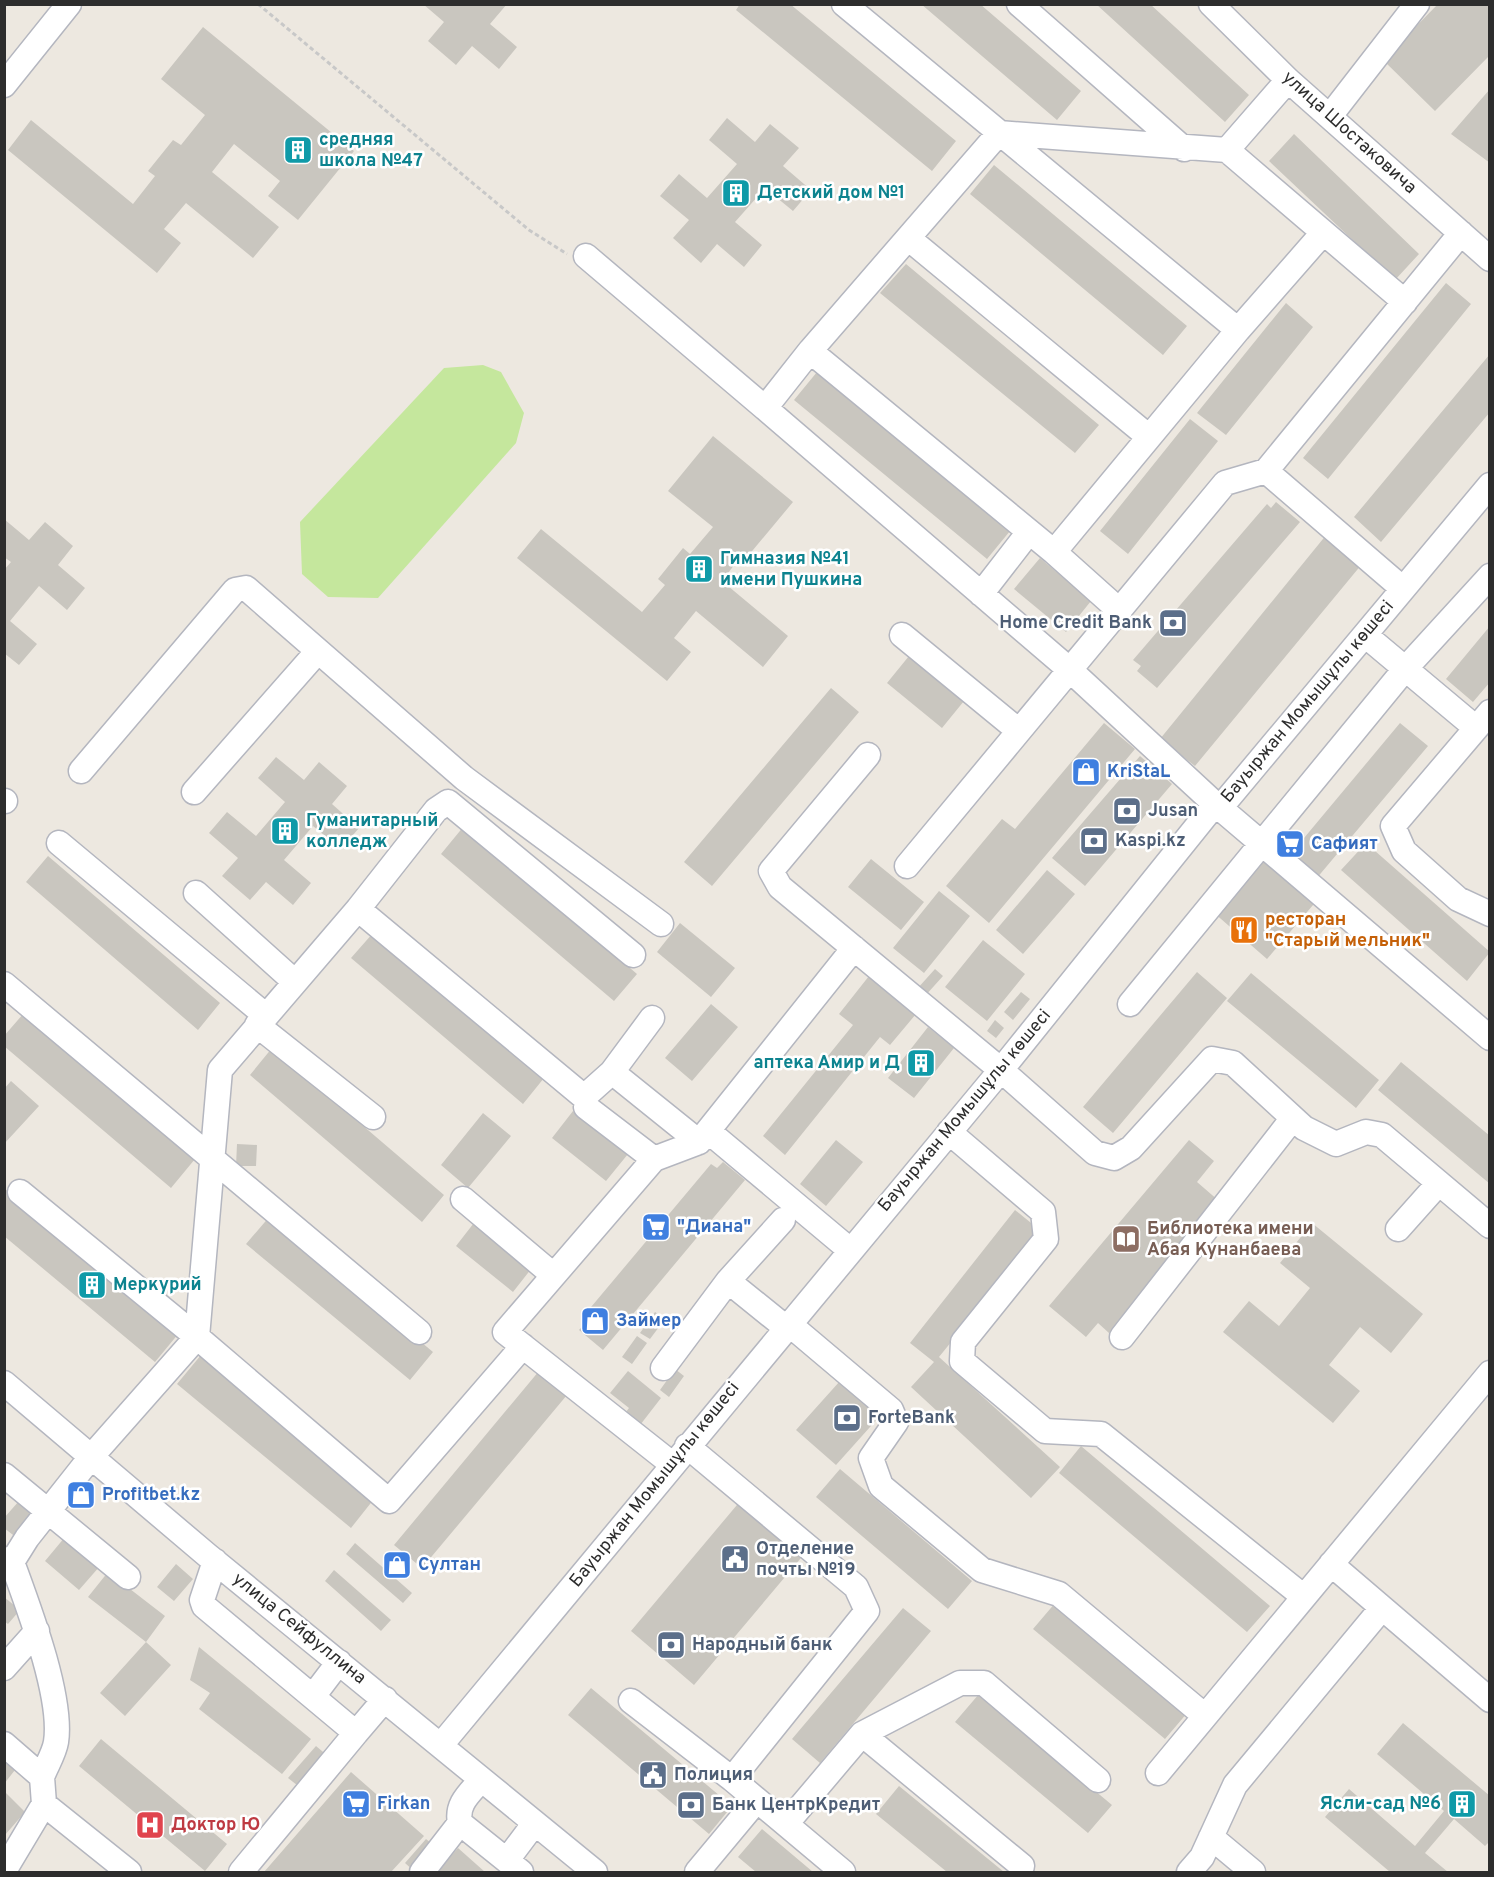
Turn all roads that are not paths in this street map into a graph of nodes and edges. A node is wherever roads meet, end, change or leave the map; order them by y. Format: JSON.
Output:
{"nodes":[{"id":1,"x":69,"y":4,"type":"edge"},
{"id":2,"x":844,"y":4,"type":"edge"},
{"id":3,"x":1019,"y":4,"type":"edge"},
{"id":4,"x":1211,"y":4,"type":"edge"},
{"id":5,"x":1417,"y":4,"type":"edge"},
{"id":6,"x":1288,"y":80,"type":"junction"},
{"id":7,"x":4,"y":85,"type":"edge"},
{"id":8,"x":1330,"y":116,"type":"junction"},
{"id":9,"x":999,"y":133,"type":"junction"},
{"id":10,"x":1184,"y":149,"type":"junction"},
{"id":11,"x":1227,"y":150,"type":"junction"},
{"id":12,"x":1323,"y":233,"type":"junction"},
{"id":13,"x":1461,"y":233,"type":"junction"},
{"id":14,"x":908,"y":238,"type":"junction"},
{"id":15,"x":578,"y":256,"type":"road end"},
{"id":16,"x":1490,"y":259,"type":"edge"},
{"id":17,"x":1405,"y":302,"type":"junction"},
{"id":18,"x":1238,"y":330,"type":"junction"},
{"id":19,"x":810,"y":351,"type":"junction"},
{"id":20,"x":765,"y":408,"type":"junction"},
{"id":21,"x":1149,"y":437,"type":"junction"},
{"id":22,"x":1266,"y":471,"type":"junction"},
{"id":23,"x":1490,"y":485,"type":"edge"},
{"id":24,"x":1029,"y":531,"type":"junction"},
{"id":25,"x":1054,"y":552,"type":"junction"},
{"id":26,"x":1490,"y":576,"type":"edge"},
{"id":27,"x":1402,"y":588,"type":"junction"},
{"id":28,"x":981,"y":594,"type":"junction"},
{"id":29,"x":1120,"y":610,"type":"junction"},
{"id":30,"x":902,"y":635,"type":"dead end"},
{"id":31,"x":1365,"y":635,"type":"junction"},
{"id":32,"x":318,"y":651,"type":"junction"},
{"id":33,"x":1405,"y":669,"type":"junction"},
{"id":34,"x":1070,"y":670,"type":"junction"},
{"id":35,"x":1483,"y":720,"type":"edge"},
{"id":36,"x":1019,"y":731,"type":"junction"},
{"id":37,"x":868,"y":755,"type":"dead end"},
{"id":38,"x":81,"y":771,"type":"dead end"},
{"id":39,"x":464,"y":778,"type":"junction"},
{"id":40,"x":194,"y":792,"type":"dead end"},
{"id":41,"x":448,"y":802,"type":"junction"},
{"id":42,"x":1217,"y":806,"type":"junction"},
{"id":43,"x":1261,"y":842,"type":"junction"},
{"id":44,"x":58,"y":843,"type":"dead end"},
{"id":45,"x":907,"y":866,"type":"dead end"},
{"id":46,"x":196,"y":893,"type":"dead end"},
{"id":47,"x":358,"y":909,"type":"junction"},
{"id":48,"x":1490,"y":914,"type":"edge"},
{"id":49,"x":661,"y":924,"type":"dead end"},
{"id":50,"x":854,"y":948,"type":"junction"},
{"id":51,"x":633,"y":955,"type":"dead end"},
{"id":52,"x":295,"y":982,"type":"junction"},
{"id":53,"x":4,"y":984,"type":"edge"},
{"id":54,"x":1130,"y":1004,"type":"dead end"},
{"id":55,"x":652,"y":1018,"type":"dead end"},
{"id":56,"x":261,"y":1020,"type":"junction"},
{"id":57,"x":1490,"y":1038,"type":"edge"},
{"id":58,"x":1001,"y":1070,"type":"junction"},
{"id":59,"x":612,"y":1072,"type":"junction"},
{"id":60,"x":586,"y":1107,"type":"dead end"},
{"id":61,"x":373,"y":1117,"type":"dead end"},
{"id":62,"x":1293,"y":1118,"type":"junction"},
{"id":63,"x":949,"y":1132,"type":"junction"},
{"id":64,"x":703,"y":1136,"type":"junction"},
{"id":65,"x":654,"y":1159,"type":"junction"},
{"id":66,"x":212,"y":1160,"type":"junction"},
{"id":67,"x":1439,"y":1183,"type":"junction"},
{"id":68,"x":20,"y":1192,"type":"dead end"},
{"id":69,"x":463,"y":1199,"type":"dead end"},
{"id":70,"x":783,"y":1220,"type":"dead end"},
{"id":71,"x":1490,"y":1226,"type":"edge"},
{"id":72,"x":1398,"y":1229,"type":"dead end"},
{"id":73,"x":850,"y":1250,"type":"junction"},
{"id":74,"x":552,"y":1274,"type":"junction"},
{"id":75,"x":728,"y":1281,"type":"junction"},
{"id":76,"x":787,"y":1326,"type":"junction"},
{"id":77,"x":419,"y":1332,"type":"dead end"},
{"id":78,"x":197,"y":1337,"type":"junction"},
{"id":79,"x":1122,"y":1337,"type":"dead end"},
{"id":80,"x":523,"y":1346,"type":"junction"},
{"id":81,"x":663,"y":1368,"type":"dead end"},
{"id":82,"x":1490,"y":1373,"type":"edge"},
{"id":83,"x":4,"y":1383,"type":"edge"},
{"id":84,"x":680,"y":1455,"type":"junction"},
{"id":85,"x":91,"y":1457,"type":"junction"},
{"id":86,"x":4,"y":1475,"type":"edge"},
{"id":87,"x":48,"y":1512,"type":"junction"},
{"id":88,"x":8,"y":1561,"type":"edge"},
{"id":89,"x":215,"y":1562,"type":"junction"},
{"id":90,"x":1331,"y":1564,"type":"junction"},
{"id":91,"x":128,"y":1577,"type":"dead end"},
{"id":92,"x":1304,"y":1597,"type":"junction"},
{"id":93,"x":1382,"y":1608,"type":"junction"},
{"id":94,"x":37,"y":1631,"type":"junction"},
{"id":95,"x":339,"y":1662,"type":"junction"},
{"id":96,"x":4,"y":1668,"type":"edge"},
{"id":97,"x":314,"y":1695,"type":"junction"},
{"id":98,"x":385,"y":1699,"type":"junction"},
{"id":99,"x":1490,"y":1700,"type":"edge"},
{"id":100,"x":632,"y":1701,"type":"dead end"},
{"id":101,"x":1205,"y":1716,"type":"junction"},
{"id":102,"x":356,"y":1733,"type":"junction"},
{"id":103,"x":862,"y":1734,"type":"junction"},
{"id":104,"x":4,"y":1744,"type":"edge"},
{"id":105,"x":441,"y":1745,"type":"junction"},
{"id":106,"x":1158,"y":1773,"type":"dead end"},
{"id":107,"x":42,"y":1777,"type":"junction"},
{"id":108,"x":732,"y":1779,"type":"junction"},
{"id":109,"x":481,"y":1780,"type":"junction"},
{"id":110,"x":1098,"y":1780,"type":"dead end"},
{"id":111,"x":758,"y":1800,"type":"junction"},
{"id":112,"x":44,"y":1803,"type":"junction"},
{"id":113,"x":460,"y":1823,"type":"junction"},
{"id":114,"x":534,"y":1824,"type":"junction"},
{"id":115,"x":786,"y":1824,"type":"junction"},
{"id":116,"x":1211,"y":1837,"type":"junction"},
{"id":117,"x":514,"y":1866,"type":"edge"},
{"id":118,"x":1022,"y":1866,"type":"dead end"},
{"id":119,"x":4,"y":1871,"type":"edge"},
{"id":120,"x":129,"y":1872,"type":"edge"},
{"id":121,"x":241,"y":1872,"type":"edge"},
{"id":122,"x":422,"y":1872,"type":"edge"},
{"id":123,"x":595,"y":1872,"type":"edge"},
{"id":124,"x":697,"y":1872,"type":"edge"},
{"id":125,"x":843,"y":1872,"type":"edge"},
{"id":126,"x":1188,"y":1872,"type":"edge"},
{"id":127,"x":1254,"y":1872,"type":"edge"}],
"edges":[{"from":1,"to":7,"type":"street"},
{"from":2,"to":9,"type":"street"},
{"from":3,"to":10,"type":"street"},
{"from":4,"to":6,"type":"street","name":"улица Шостаковича"},
{"from":5,"to":8,"type":"street"},
{"from":6,"to":8,"type":"street","name":"улица Шостаковича"},
{"from":6,"to":11,"type":"street"},
{"from":8,"to":13,"type":"street","name":"улица Шостаковича"},
{"from":9,"to":10,"type":"street"},
{"from":9,"to":14,"type":"street"},
{"from":9,"to":18,"type":"street"},
{"from":10,"to":11,"type":"street"},
{"from":11,"to":12,"type":"street"},
{"from":12,"to":17,"type":"street"},
{"from":12,"to":18,"type":"street"},
{"from":13,"to":16,"type":"street","name":"улица Шостаковича"},
{"from":13,"to":17,"type":"street"},
{"from":14,"to":19,"type":"street"},
{"from":14,"to":21,"type":"street"},
{"from":15,"to":20,"type":"street"},
{"from":17,"to":22,"type":"street"},
{"from":18,"to":21,"type":"street"},
{"from":19,"to":20,"type":"street"},
{"from":19,"to":24,"type":"street"},
{"from":20,"to":28,"type":"street"},
{"from":21,"to":25,"type":"street"},
{"from":22,"to":27,"type":"street"},
{"from":22,"to":29,"type":"street"},
{"from":23,"to":27,"type":"street","name":"Бауыржан Момышұлы көшесі"},
{"from":24,"to":25,"type":"street"},
{"from":24,"to":28,"type":"street"},
{"from":25,"to":29,"type":"street"},
{"from":26,"to":33,"type":"street"},
{"from":27,"to":31,"type":"street","name":"Бауыржан Момышұлы көшесі"},
{"from":28,"to":34,"type":"street"},
{"from":29,"to":34,"type":"street"},
{"from":30,"to":36,"type":"street"},
{"from":31,"to":33,"type":"street"},
{"from":31,"to":42,"type":"street","name":"Бауыржан Момышұлы көшесі"},
{"from":32,"to":38,"type":"street"},
{"from":32,"to":39,"type":"street"},
{"from":32,"to":40,"type":"street"},
{"from":33,"to":35,"type":"street"},
{"from":33,"to":43,"type":"street"},
{"from":34,"to":36,"type":"street"},
{"from":34,"to":42,"type":"street"},
{"from":35,"to":48,"type":"street"},
{"from":36,"to":45,"type":"street"},
{"from":37,"to":50,"type":"street"},
{"from":39,"to":41,"type":"street"},
{"from":39,"to":49,"type":"street"},
{"from":41,"to":47,"type":"street"},
{"from":41,"to":51,"type":"street"},
{"from":42,"to":43,"type":"street"},
{"from":42,"to":58,"type":"street","name":"Бауыржан Момышұлы көшесі"},
{"from":43,"to":54,"type":"street"},
{"from":43,"to":57,"type":"street"},
{"from":44,"to":56,"type":"street"},
{"from":46,"to":52,"type":"street"},
{"from":47,"to":52,"type":"street"},
{"from":47,"to":59,"type":"street"},
{"from":50,"to":58,"type":"street"},
{"from":50,"to":64,"type":"street"},
{"from":52,"to":56,"type":"street"},
{"from":53,"to":66,"type":"street"},
{"from":55,"to":59,"type":"street"},
{"from":56,"to":61,"type":"street"},
{"from":56,"to":66,"type":"street"},
{"from":58,"to":62,"type":"street"},
{"from":58,"to":63,"type":"street","name":"Бауыржан Момышұлы көшесі"},
{"from":59,"to":64,"type":"street"},
{"from":60,"to":65,"type":"street"},
{"from":62,"to":67,"type":"street"},
{"from":62,"to":79,"type":"street"},
{"from":63,"to":73,"type":"street","name":"Бауыржан Момышұлы көшесі"},
{"from":63,"to":92,"type":"street"},
{"from":64,"to":65,"type":"street"},
{"from":64,"to":73,"type":"street"},
{"from":65,"to":74,"type":"street"},
{"from":66,"to":77,"type":"street"},
{"from":66,"to":78,"type":"street"},
{"from":67,"to":71,"type":"street"},
{"from":67,"to":72,"type":"street"},
{"from":68,"to":78,"type":"street"},
{"from":69,"to":74,"type":"street"},
{"from":70,"to":75,"type":"street"},
{"from":73,"to":76,"type":"street","name":"Бауыржан Момышұлы көшесі"},
{"from":74,"to":80,"type":"street"},
{"from":75,"to":76,"type":"street"},
{"from":75,"to":81,"type":"street"},
{"from":76,"to":84,"type":"street","name":"Бауыржан Момышұлы көшесі"},
{"from":76,"to":101,"type":"street"},
{"from":78,"to":80,"type":"street"},
{"from":78,"to":85,"type":"street"},
{"from":80,"to":84,"type":"street"},
{"from":82,"to":90,"type":"street"},
{"from":83,"to":85,"type":"street","name":"улица Сейфуллина"},
{"from":84,"to":105,"type":"street","name":"Бауыржан Момышұлы көшесі"},
{"from":84,"to":108,"type":"street"},
{"from":85,"to":87,"type":"street"},
{"from":85,"to":89,"type":"street","name":"улица Сейфуллина"},
{"from":86,"to":87,"type":"street"},
{"from":87,"to":88,"type":"street"},
{"from":87,"to":91,"type":"street"},
{"from":88,"to":94,"type":"street"},
{"from":89,"to":95,"type":"street","name":"улица Сейфуллина"},
{"from":89,"to":97,"type":"street"},
{"from":90,"to":92,"type":"street"},
{"from":90,"to":93,"type":"street"},
{"from":92,"to":101,"type":"street"},
{"from":93,"to":99,"type":"street"},
{"from":93,"to":116,"type":"street"},
{"from":94,"to":96,"type":"street"},
{"from":94,"to":107,"type":"street"},
{"from":95,"to":97,"type":"street"},
{"from":95,"to":98,"type":"street","name":"улица Сейфуллина"},
{"from":97,"to":102,"type":"street"},
{"from":98,"to":102,"type":"street"},
{"from":98,"to":105,"type":"street","name":"улица Сейфуллина"},
{"from":100,"to":108,"type":"street"},
{"from":101,"to":106,"type":"street"},
{"from":102,"to":121,"type":"street"},
{"from":103,"to":110,"type":"street"},
{"from":103,"to":115,"type":"street"},
{"from":103,"to":118,"type":"street"},
{"from":104,"to":107,"type":"street"},
{"from":105,"to":109,"type":"street","name":"улица Сейфуллина"},
{"from":107,"to":112,"type":"street"},
{"from":108,"to":111,"type":"street"},
{"from":109,"to":113,"type":"street"},
{"from":109,"to":114,"type":"street","name":"улица Сейфуллина"},
{"from":111,"to":115,"type":"street"},
{"from":111,"to":124,"type":"street"},
{"from":112,"to":119,"type":"street"},
{"from":112,"to":120,"type":"street"},
{"from":113,"to":117,"type":"street"},
{"from":113,"to":122,"type":"street"},
{"from":114,"to":117,"type":"street"},
{"from":114,"to":123,"type":"street","name":"улица Сейфуллина"},
{"from":115,"to":125,"type":"street"},
{"from":116,"to":126,"type":"street"},
{"from":116,"to":127,"type":"street"}]}
